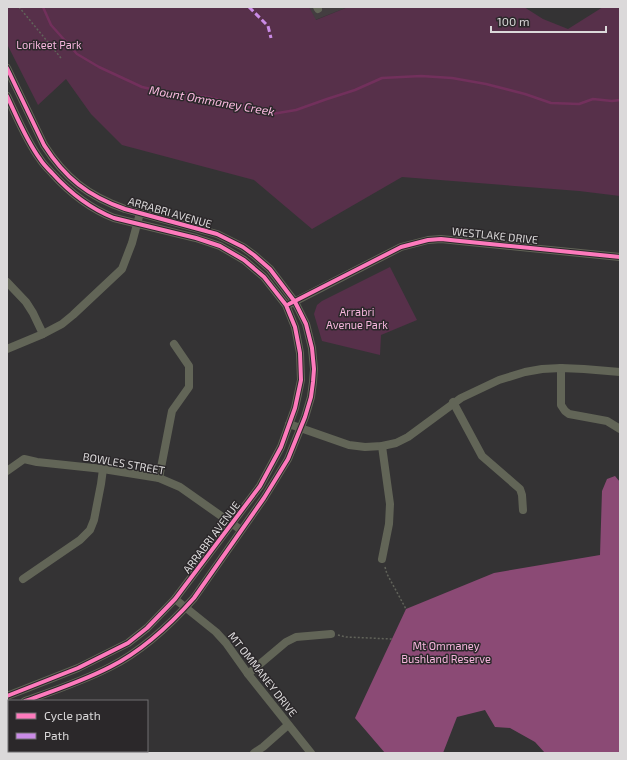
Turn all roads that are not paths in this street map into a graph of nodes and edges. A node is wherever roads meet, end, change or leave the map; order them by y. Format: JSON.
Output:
{"nodes":[{"id":1,"x":7,"y":68,"type":"edge"},
{"id":2,"x":10,"y":81,"type":"edge"},
{"id":3,"x":7,"y":96,"type":"edge"},
{"id":4,"x":140,"y":213,"type":"junction"},
{"id":5,"x":137,"y":225,"type":"junction"},
{"id":6,"x":620,"y":257,"type":"edge"},
{"id":7,"x":7,"y":282,"type":"edge"},
{"id":8,"x":295,"y":302,"type":"junction"},
{"id":9,"x":286,"y":305,"type":"junction"},
{"id":10,"x":43,"y":334,"type":"junction"},
{"id":11,"x":174,"y":344,"type":"dead end"},
{"id":12,"x":7,"y":349,"type":"edge"},
{"id":13,"x":561,"y":368,"type":"junction"},
{"id":14,"x":620,"y":372,"type":"edge"},
{"id":15,"x":454,"y":402,"type":"junction"},
{"id":16,"x":289,"y":424,"type":"junction"},
{"id":17,"x":301,"y":428,"type":"junction"},
{"id":18,"x":620,"y":429,"type":"edge"},
{"id":19,"x":382,"y":446,"type":"junction"},
{"id":20,"x":102,"y":469,"type":"junction"},
{"id":21,"x":7,"y":471,"type":"edge"},
{"id":22,"x":159,"y":478,"type":"junction"},
{"id":23,"x":523,"y":510,"type":"dead end"},
{"id":24,"x":232,"y":524,"type":"junction"},
{"id":25,"x":241,"y":530,"type":"junction"},
{"id":26,"x":382,"y":559,"type":"road end"},
{"id":27,"x":23,"y":579,"type":"dead end"},
{"id":28,"x":175,"y":599,"type":"junction"},
{"id":29,"x":186,"y":607,"type":"junction"},
{"id":30,"x":331,"y":634,"type":"road end"},
{"id":31,"x":248,"y":674,"type":"junction"},
{"id":32,"x":7,"y":696,"type":"edge"},
{"id":33,"x":28,"y":700,"type":"edge"},
{"id":34,"x":288,"y":725,"type":"junction"},
{"id":35,"x":254,"y":753,"type":"edge"},
{"id":36,"x":310,"y":753,"type":"edge"}],
"edges":[{"from":1,"to":2,"type":"street","name":"ARRABRI AVENUE"},
{"from":2,"to":4,"type":"street","name":"ARRABRI AVENUE"},
{"from":3,"to":5,"type":"street","name":"ARRABRI AVENUE"},
{"from":4,"to":5,"type":"street"},
{"from":4,"to":8,"type":"street","name":"ARRABRI AVENUE"},
{"from":5,"to":9,"type":"street","name":"ARRABRI AVENUE"},
{"from":5,"to":10,"type":"street"},
{"from":6,"to":8,"type":"street","name":"WESTLAKE DRIVE"},
{"from":7,"to":10,"type":"street"},
{"from":8,"to":9,"type":"street","name":"WESTLAKE DRIVE"},
{"from":8,"to":17,"type":"street","name":"ARRABRI AVENUE"},
{"from":9,"to":16,"type":"street","name":"ARRABRI AVENUE"},
{"from":10,"to":12,"type":"street"},
{"from":11,"to":22,"type":"street"},
{"from":13,"to":14,"type":"street"},
{"from":13,"to":15,"type":"street"},
{"from":13,"to":18,"type":"street"},
{"from":15,"to":19,"type":"street"},
{"from":15,"to":23,"type":"street"},
{"from":16,"to":17,"type":"street"},
{"from":16,"to":24,"type":"street","name":"ARRABRI AVENUE"},
{"from":17,"to":19,"type":"street"},
{"from":17,"to":25,"type":"street","name":"ARRABRI AVENUE"},
{"from":19,"to":26,"type":"street"},
{"from":20,"to":21,"type":"street","name":"BOWLES STREET"},
{"from":20,"to":22,"type":"street","name":"BOWLES STREET"},
{"from":20,"to":27,"type":"street"},
{"from":22,"to":24,"type":"street","name":"BOWLES STREET"},
{"from":24,"to":25,"type":"street","name":"BOWLES STREET"},
{"from":24,"to":28,"type":"street","name":"ARRABRI AVENUE"},
{"from":25,"to":29,"type":"street","name":"ARRABRI AVENUE"},
{"from":28,"to":29,"type":"street","name":"MT OMMANEY DRIVE"},
{"from":28,"to":32,"type":"street","name":"ARRABRI AVENUE"},
{"from":29,"to":31,"type":"street","name":"MT OMMANEY DRIVE"},
{"from":29,"to":33,"type":"street","name":"ARRABRI AVENUE"},
{"from":30,"to":31,"type":"street"},
{"from":31,"to":34,"type":"street","name":"MT OMMANEY DRIVE"},
{"from":34,"to":35,"type":"street"},
{"from":34,"to":36,"type":"street","name":"MT OMMANEY DRIVE"}]}
